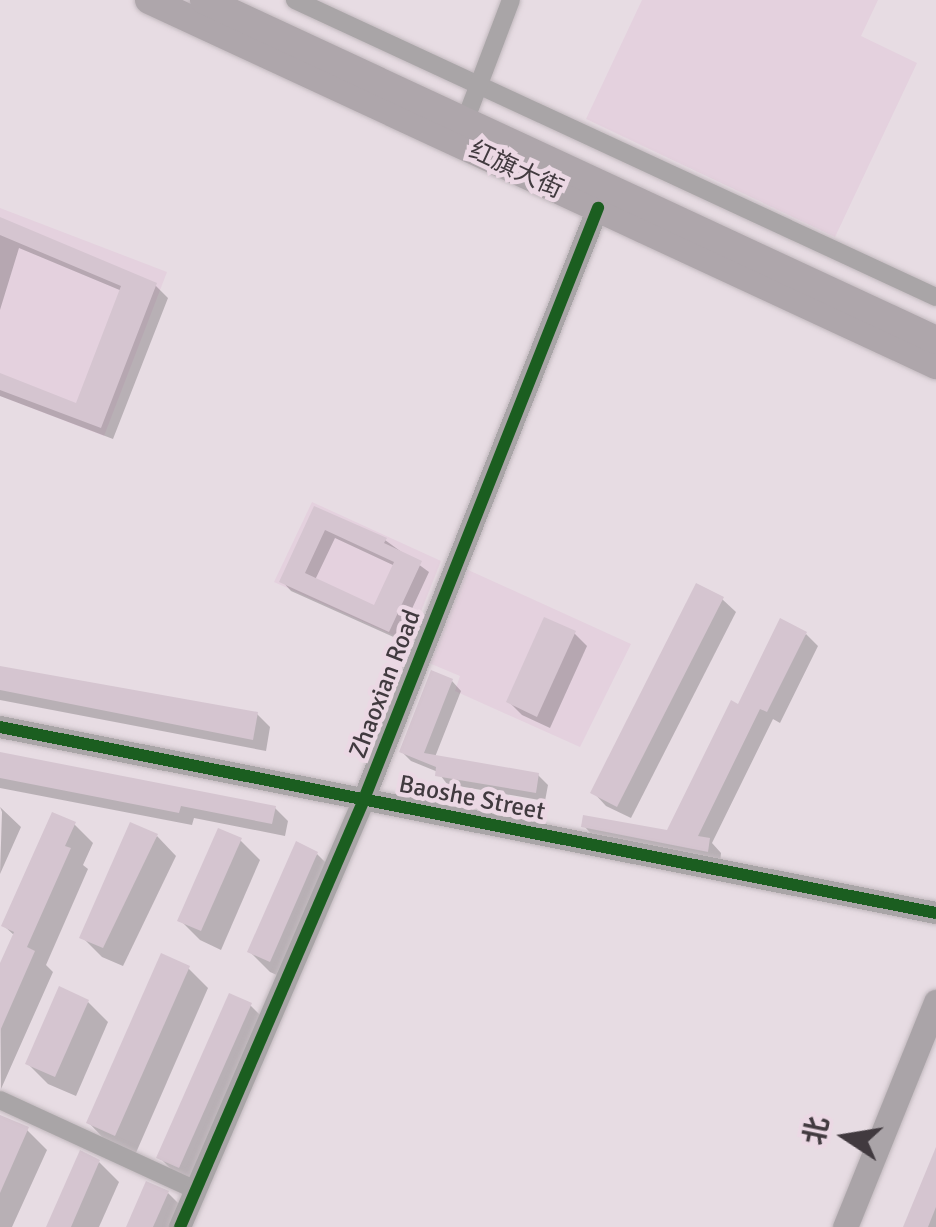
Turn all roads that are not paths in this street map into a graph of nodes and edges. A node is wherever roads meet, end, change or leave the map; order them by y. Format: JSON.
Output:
{"nodes":[{"id":1,"x":150,"y":0,"type":"edge"},
{"id":2,"x":204,"y":0,"type":"edge"},
{"id":3,"x":295,"y":0,"type":"edge"},
{"id":4,"x":512,"y":0,"type":"edge"},
{"id":5,"x":479,"y":85,"type":"junction"},
{"id":6,"x":466,"y":122,"type":"junction"},
{"id":7,"x":598,"y":208,"type":"junction"},
{"id":8,"x":936,"y":298,"type":"edge"},
{"id":9,"x":936,"y":340,"type":"edge"},
{"id":10,"x":936,"y":365,"type":"edge"},
{"id":11,"x":0,"y":727,"type":"edge"},
{"id":12,"x":364,"y":799,"type":"junction"},
{"id":13,"x":936,"y":912,"type":"edge"},
{"id":14,"x":936,"y":1002,"type":"edge"},
{"id":15,"x":936,"y":1045,"type":"edge"},
{"id":16,"x":0,"y":1100,"type":"edge"},
{"id":17,"x":196,"y":1190,"type":"junction"},
{"id":18,"x":180,"y":1227,"type":"edge"},
{"id":19,"x":845,"y":1227,"type":"edge"},
{"id":20,"x":862,"y":1227,"type":"edge"}],
"edges":[{"from":1,"to":7,"type":"main road","name":"红旗大街"},
{"from":2,"to":6,"type":"main road","name":"红旗大街"},
{"from":3,"to":5,"type":"street"},
{"from":4,"to":5,"type":"street"},
{"from":5,"to":6,"type":"street"},
{"from":5,"to":8,"type":"street"},
{"from":6,"to":9,"type":"main road","name":"红旗大街"},
{"from":7,"to":10,"type":"main road","name":"红旗大街"},
{"from":7,"to":12,"type":"street","name":"Zhaoxian Road"},
{"from":11,"to":12,"type":"street","name":"Baoshe Street"},
{"from":12,"to":13,"type":"street","name":"Baoshe Street"},
{"from":12,"to":17,"type":"street","name":"Zhaoxian Road"},
{"from":14,"to":19,"type":"main road"},
{"from":15,"to":20,"type":"main road"},
{"from":16,"to":17,"type":"street"},
{"from":17,"to":18,"type":"street","name":"Zhaoxian Road"}]}
